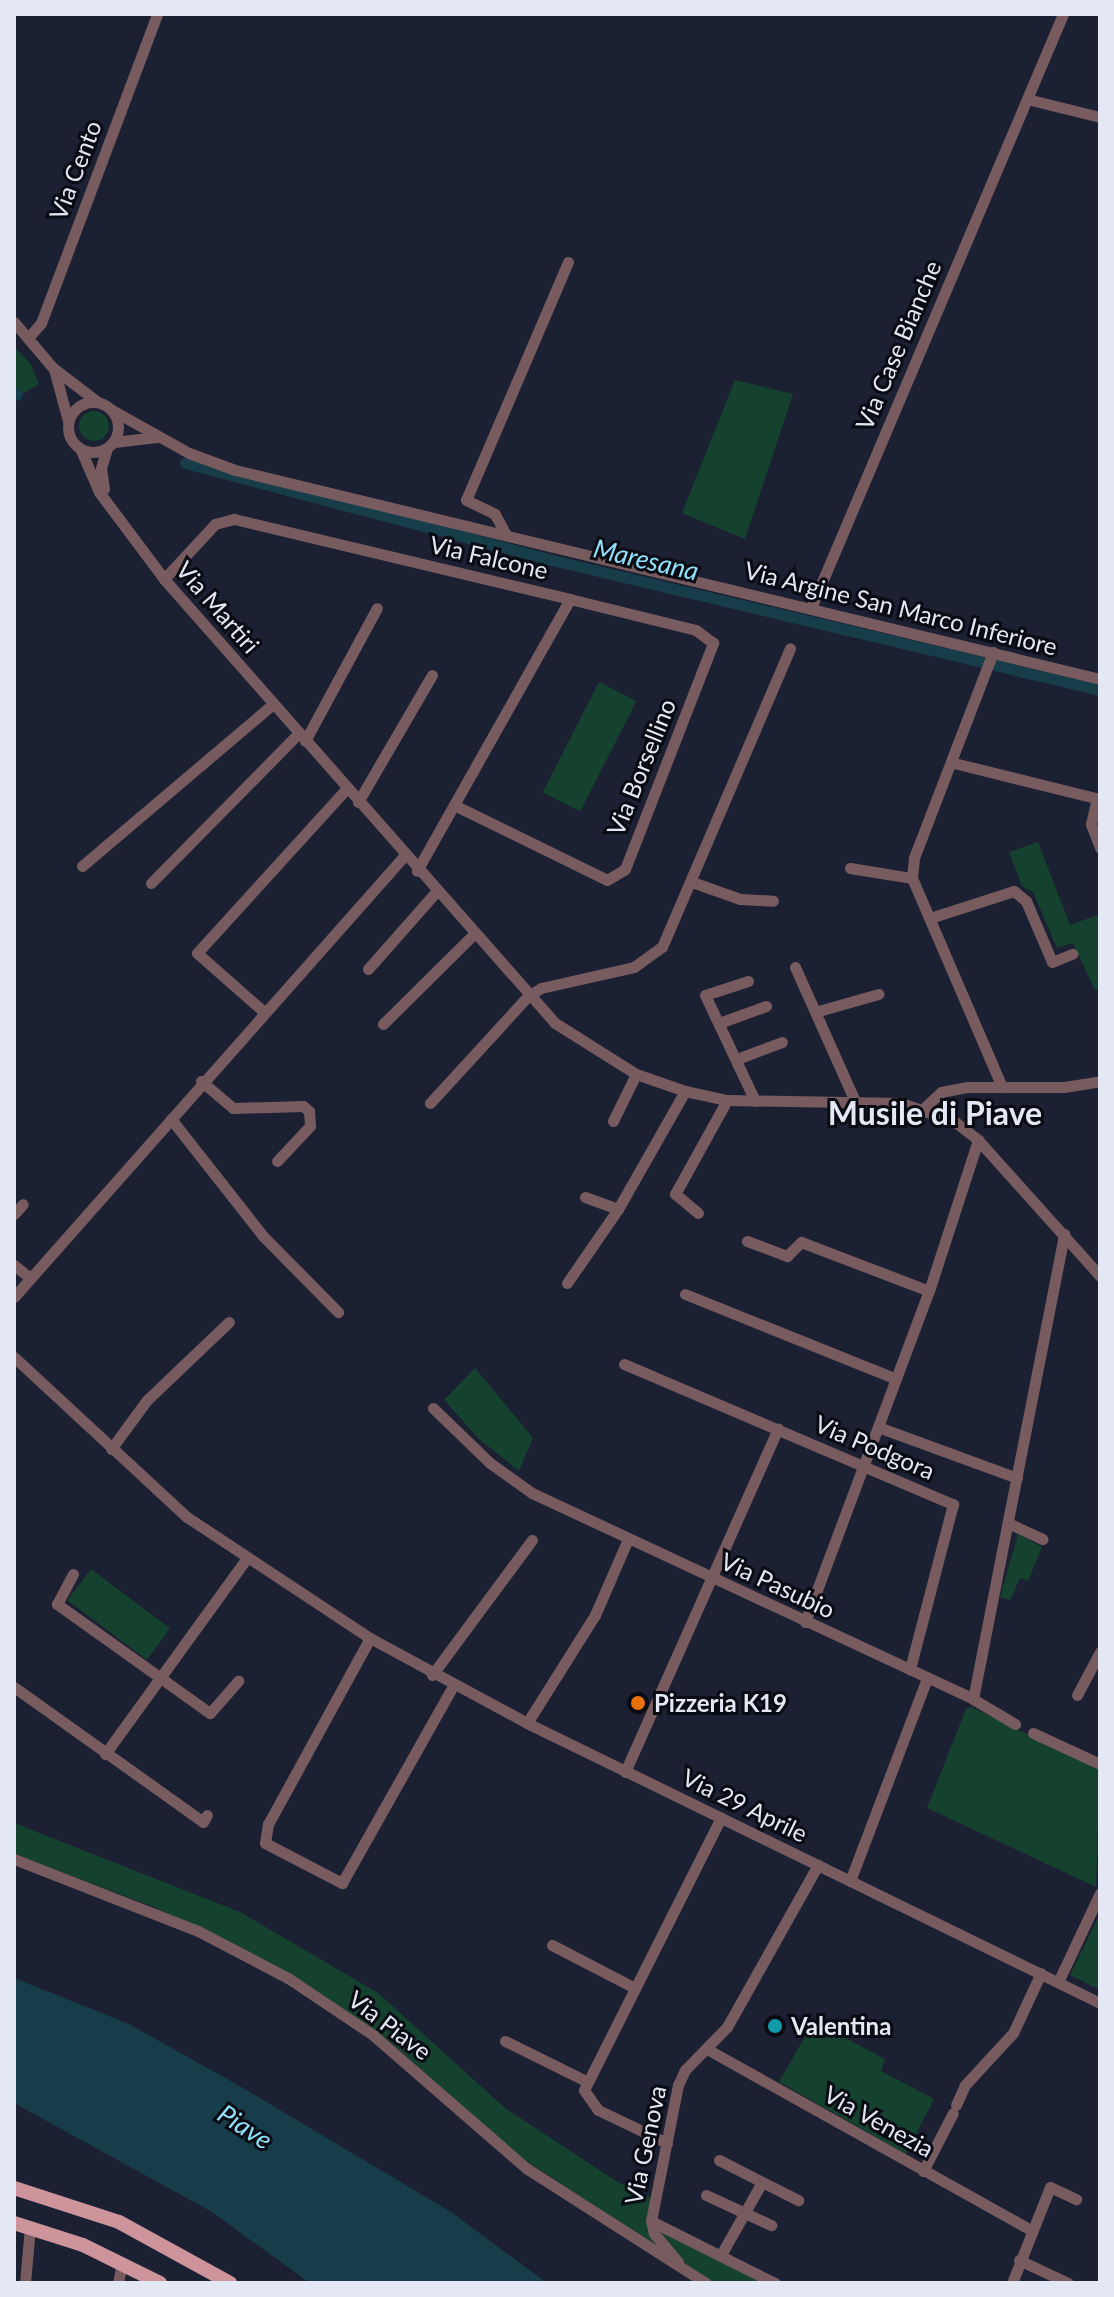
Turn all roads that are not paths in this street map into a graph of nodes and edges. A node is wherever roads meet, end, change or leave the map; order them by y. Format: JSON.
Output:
{"nodes":[{"id":1,"x":157,"y":14,"type":"edge"},
{"id":2,"x":1063,"y":14,"type":"edge"},
{"id":3,"x":1027,"y":99,"type":"junction"},
{"id":4,"x":1100,"y":117,"type":"edge"},
{"id":5,"x":568,"y":262,"type":"dead end"},
{"id":6,"x":14,"y":322,"type":"edge"},
{"id":7,"x":28,"y":338,"type":"junction"},
{"id":8,"x":53,"y":368,"type":"junction"},
{"id":9,"x":98,"y":402,"type":"junction"},
{"id":10,"x":112,"y":410,"type":"junction"},
{"id":11,"x":68,"y":421,"type":"junction"},
{"id":12,"x":158,"y":437,"type":"junction"},
{"id":13,"x":111,"y":445,"type":"junction"},
{"id":14,"x":80,"y":448,"type":"junction"},
{"id":15,"x":105,"y":498,"type":"junction"},
{"id":16,"x":506,"y":535,"type":"junction"},
{"id":17,"x":164,"y":579,"type":"junction"},
{"id":18,"x":570,"y":599,"type":"junction"},
{"id":19,"x":377,"y":608,"type":"dead end"},
{"id":20,"x":811,"y":608,"type":"junction"},
{"id":21,"x":790,"y":648,"type":"dead end"},
{"id":22,"x":992,"y":655,"type":"junction"},
{"id":23,"x":432,"y":675,"type":"dead end"},
{"id":24,"x":1100,"y":679,"type":"edge"},
{"id":25,"x":273,"y":704,"type":"junction"},
{"id":26,"x":301,"y":737,"type":"junction"},
{"id":27,"x":954,"y":763,"type":"junction"},
{"id":28,"x":346,"y":789,"type":"junction"},
{"id":29,"x":1099,"y":798,"type":"edge"},
{"id":30,"x":358,"y":802,"type":"junction"},
{"id":31,"x":454,"y":805,"type":"junction"},
{"id":32,"x":1100,"y":848,"type":"edge"},
{"id":33,"x":404,"y":856,"type":"junction"},
{"id":34,"x":82,"y":866,"type":"dead end"},
{"id":35,"x":850,"y":868,"type":"dead end"},
{"id":36,"x":417,"y":871,"type":"junction"},
{"id":37,"x":912,"y":878,"type":"junction"},
{"id":38,"x":692,"y":882,"type":"junction"},
{"id":39,"x":151,"y":883,"type":"dead end"},
{"id":40,"x":436,"y":892,"type":"junction"},
{"id":41,"x":773,"y":901,"type":"dead end"},
{"id":42,"x":930,"y":918,"type":"junction"},
{"id":43,"x":473,"y":935,"type":"junction"},
{"id":44,"x":1072,"y":954,"type":"dead end"},
{"id":45,"x":795,"y":967,"type":"dead end"},
{"id":46,"x":368,"y":969,"type":"dead end"},
{"id":47,"x":748,"y":981,"type":"dead end"},
{"id":48,"x":878,"y":994,"type":"dead end"},
{"id":49,"x":527,"y":997,"type":"junction"},
{"id":50,"x":766,"y":1006,"type":"dead end"},
{"id":51,"x":264,"y":1012,"type":"junction"},
{"id":52,"x":815,"y":1012,"type":"junction"},
{"id":53,"x":719,"y":1023,"type":"junction"},
{"id":54,"x":383,"y":1024,"type":"dead end"},
{"id":55,"x":782,"y":1042,"type":"dead end"},
{"id":56,"x":737,"y":1059,"type":"junction"},
{"id":57,"x":636,"y":1074,"type":"junction"},
{"id":58,"x":201,"y":1081,"type":"junction"},
{"id":59,"x":1100,"y":1081,"type":"edge"},
{"id":60,"x":1002,"y":1087,"type":"junction"},
{"id":61,"x":685,"y":1091,"type":"junction"},
{"id":62,"x":948,"y":1092,"type":"junction"},
{"id":63,"x":727,"y":1100,"type":"junction"},
{"id":64,"x":755,"y":1101,"type":"junction"},
{"id":65,"x":855,"y":1101,"type":"junction"},
{"id":66,"x":430,"y":1103,"type":"dead end"},
{"id":67,"x":924,"y":1108,"type":"junction"},
{"id":68,"x":938,"y":1115,"type":"junction"},
{"id":69,"x":171,"y":1119,"type":"junction"},
{"id":70,"x":613,"y":1121,"type":"dead end"},
{"id":71,"x":978,"y":1140,"type":"junction"},
{"id":72,"x":989,"y":1152,"type":"junction"},
{"id":73,"x":277,"y":1161,"type":"dead end"},
{"id":74,"x":969,"y":1167,"type":"junction"},
{"id":75,"x":585,"y":1197,"type":"dead end"},
{"id":76,"x":23,"y":1204,"type":"dead end"},
{"id":77,"x":618,"y":1209,"type":"junction"},
{"id":78,"x":698,"y":1213,"type":"dead end"},
{"id":79,"x":14,"y":1214,"type":"edge"},
{"id":80,"x":1064,"y":1234,"type":"junction"},
{"id":81,"x":747,"y":1241,"type":"dead end"},
{"id":82,"x":1073,"y":1245,"type":"junction"},
{"id":83,"x":1057,"y":1255,"type":"junction"},
{"id":84,"x":14,"y":1265,"type":"edge"},
{"id":85,"x":1100,"y":1276,"type":"edge"},
{"id":86,"x":30,"y":1278,"type":"junction"},
{"id":87,"x":567,"y":1283,"type":"dead end"},
{"id":88,"x":929,"y":1291,"type":"junction"},
{"id":89,"x":685,"y":1294,"type":"dead end"},
{"id":90,"x":14,"y":1297,"type":"edge"},
{"id":91,"x":338,"y":1312,"type":"dead end"},
{"id":92,"x":229,"y":1322,"type":"dead end"},
{"id":93,"x":14,"y":1357,"type":"edge"},
{"id":94,"x":624,"y":1364,"type":"dead end"},
{"id":95,"x":896,"y":1379,"type":"junction"},
{"id":96,"x":433,"y":1408,"type":"dead end"},
{"id":97,"x":878,"y":1427,"type":"junction"},
{"id":98,"x":778,"y":1429,"type":"junction"},
{"id":99,"x":111,"y":1449,"type":"junction"},
{"id":100,"x":862,"y":1466,"type":"junction"},
{"id":101,"x":1017,"y":1478,"type":"junction"},
{"id":102,"x":1008,"y":1523,"type":"junction"},
{"id":103,"x":628,"y":1539,"type":"junction"},
{"id":104,"x":1043,"y":1539,"type":"dead end"},
{"id":105,"x":532,"y":1540,"type":"dead end"},
{"id":106,"x":247,"y":1558,"type":"junction"},
{"id":107,"x":73,"y":1574,"type":"dead end"},
{"id":108,"x":714,"y":1579,"type":"junction"},
{"id":109,"x":805,"y":1622,"type":"junction"},
{"id":110,"x":370,"y":1638,"type":"junction"},
{"id":111,"x":1100,"y":1652,"type":"edge"},
{"id":112,"x":910,"y":1669,"type":"junction"},
{"id":113,"x":432,"y":1675,"type":"junction"},
{"id":114,"x":161,"y":1678,"type":"junction"},
{"id":115,"x":927,"y":1678,"type":"junction"},
{"id":116,"x":238,"y":1681,"type":"dead end"},
{"id":117,"x":453,"y":1686,"type":"junction"},
{"id":118,"x":14,"y":1687,"type":"edge"},
{"id":119,"x":1077,"y":1695,"type":"dead end"},
{"id":120,"x":973,"y":1699,"type":"junction"},
{"id":121,"x":527,"y":1723,"type":"junction"},
{"id":122,"x":1015,"y":1724,"type":"dead end"},
{"id":123,"x":1033,"y":1733,"type":"dead end"},
{"id":124,"x":105,"y":1754,"type":"junction"},
{"id":125,"x":1100,"y":1764,"type":"edge"},
{"id":126,"x":625,"y":1772,"type":"junction"},
{"id":127,"x":207,"y":1815,"type":"dead end"},
{"id":128,"x":721,"y":1818,"type":"junction"},
{"id":129,"x":14,"y":1859,"type":"edge"},
{"id":130,"x":818,"y":1865,"type":"junction"},
{"id":131,"x":850,"y":1881,"type":"junction"},
{"id":132,"x":1100,"y":1893,"type":"edge"},
{"id":133,"x":552,"y":1945,"type":"dead end"},
{"id":134,"x":1041,"y":1973,"type":"junction"},
{"id":135,"x":1058,"y":1982,"type":"junction"},
{"id":136,"x":635,"y":1988,"type":"junction"},
{"id":137,"x":1100,"y":2003,"type":"edge"},
{"id":138,"x":505,"y":2041,"type":"dead end"},
{"id":139,"x":707,"y":2049,"type":"junction"},
{"id":140,"x":586,"y":2081,"type":"junction"},
{"id":141,"x":667,"y":2143,"type":"junction"},
{"id":142,"x":719,"y":2160,"type":"dead end"},
{"id":143,"x":923,"y":2171,"type":"junction"},
{"id":144,"x":762,"y":2182,"type":"junction"},
{"id":145,"x":14,"y":2188,"type":"edge"},
{"id":146,"x":706,"y":2195,"type":"dead end"},
{"id":147,"x":1076,"y":2199,"type":"dead end"},
{"id":148,"x":798,"y":2200,"type":"dead end"},
{"id":149,"x":742,"y":2212,"type":"junction"},
{"id":150,"x":651,"y":2221,"type":"junction"},
{"id":151,"x":14,"y":2223,"type":"edge"},
{"id":152,"x":771,"y":2225,"type":"dead end"},
{"id":153,"x":30,"y":2227,"type":"junction"},
{"id":154,"x":1031,"y":2230,"type":"junction"},
{"id":155,"x":722,"y":2253,"type":"junction"},
{"id":156,"x":1019,"y":2260,"type":"junction"},
{"id":157,"x":122,"y":2262,"type":"junction"},
{"id":158,"x":686,"y":2271,"type":"junction"},
{"id":159,"x":25,"y":2283,"type":"edge"},
{"id":160,"x":118,"y":2283,"type":"edge"},
{"id":161,"x":160,"y":2283,"type":"edge"},
{"id":162,"x":230,"y":2283,"type":"edge"},
{"id":163,"x":706,"y":2283,"type":"edge"},
{"id":164,"x":775,"y":2283,"type":"edge"},
{"id":165,"x":1012,"y":2283,"type":"edge"},
{"id":166,"x":1068,"y":2283,"type":"edge"}],
"edges":[{"from":1,"to":7,"type":"street","name":"Via Cento"},
{"from":2,"to":3,"type":"street","name":"Via Case Bianche"},
{"from":3,"to":4,"type":"street"},
{"from":3,"to":20,"type":"street","name":"Via Case Bianche"},
{"from":5,"to":16,"type":"street"},
{"from":6,"to":7,"type":"street"},
{"from":7,"to":8,"type":"street"},
{"from":8,"to":9,"type":"street","name":"Via Argine San Marco Inferiore"},
{"from":8,"to":11,"type":"street"},
{"from":9,"to":10,"type":"street","name":"Via Argine San Marco Inferiore"},
{"from":9,"to":11,"type":"street"},
{"from":10,"to":12,"type":"street","name":"Via Argine San Marco Inferiore"},
{"from":10,"to":13,"type":"street"},
{"from":11,"to":14,"type":"street"},
{"from":12,"to":13,"type":"street","name":"Via Argine San Marco Inferiore"},
{"from":12,"to":16,"type":"street","name":"Via Argine San Marco Inferiore"},
{"from":13,"to":14,"type":"street","name":"Via Argine San Marco Inferiore"},
{"from":13,"to":15,"type":"street"},
{"from":14,"to":15,"type":"street","name":"Via Martiri"},
{"from":15,"to":17,"type":"street","name":"Via Martiri"},
{"from":16,"to":20,"type":"street","name":"Via Argine San Marco Inferiore"},
{"from":17,"to":18,"type":"street","name":"Via Falcone"},
{"from":17,"to":25,"type":"street","name":"Via Martiri"},
{"from":18,"to":31,"type":"street","name":"Via Falcone"},
{"from":18,"to":31,"type":"street","name":"Via Borsellino"},
{"from":19,"to":26,"type":"street"},
{"from":20,"to":22,"type":"street","name":"Via Argine San Marco Inferiore"},
{"from":21,"to":38,"type":"street"},
{"from":22,"to":24,"type":"street","name":"Via Argine San Marco Inferiore"},
{"from":22,"to":27,"type":"street"},
{"from":23,"to":30,"type":"street"},
{"from":25,"to":26,"type":"street","name":"Via Martiri"},
{"from":25,"to":34,"type":"street"},
{"from":26,"to":28,"type":"street","name":"Via Martiri"},
{"from":26,"to":39,"type":"street"},
{"from":27,"to":29,"type":"street"},
{"from":27,"to":37,"type":"street"},
{"from":28,"to":30,"type":"street","name":"Via Martiri"},
{"from":28,"to":51,"type":"street"},
{"from":29,"to":32,"type":"street"},
{"from":30,"to":33,"type":"street","name":"Via Martiri"},
{"from":31,"to":36,"type":"street","name":"Via Falcone"},
{"from":33,"to":36,"type":"street","name":"Via Martiri"},
{"from":33,"to":51,"type":"street"},
{"from":35,"to":37,"type":"street"},
{"from":36,"to":40,"type":"street","name":"Via Martiri"},
{"from":37,"to":42,"type":"street"},
{"from":38,"to":41,"type":"street"},
{"from":38,"to":49,"type":"street"},
{"from":40,"to":43,"type":"street","name":"Via Martiri"},
{"from":40,"to":46,"type":"street"},
{"from":42,"to":44,"type":"street"},
{"from":42,"to":60,"type":"street"},
{"from":43,"to":49,"type":"street","name":"Via Martiri"},
{"from":43,"to":54,"type":"street"},
{"from":45,"to":52,"type":"street"},
{"from":47,"to":53,"type":"street"},
{"from":48,"to":52,"type":"street"},
{"from":49,"to":57,"type":"street","name":"Via Martiri"},
{"from":49,"to":66,"type":"street"},
{"from":50,"to":53,"type":"street"},
{"from":51,"to":58,"type":"street"},
{"from":52,"to":65,"type":"street"},
{"from":53,"to":56,"type":"street"},
{"from":55,"to":56,"type":"street"},
{"from":56,"to":64,"type":"street"},
{"from":57,"to":61,"type":"street","name":"Via Martiri"},
{"from":57,"to":70,"type":"street"},
{"from":58,"to":69,"type":"street"},
{"from":58,"to":73,"type":"street"},
{"from":59,"to":60,"type":"street"},
{"from":60,"to":62,"type":"street"},
{"from":61,"to":63,"type":"street","name":"Via Martiri"},
{"from":61,"to":77,"type":"street"},
{"from":62,"to":67,"type":"street"},
{"from":62,"to":68,"type":"street"},
{"from":63,"to":64,"type":"street","name":"Via Martiri"},
{"from":63,"to":78,"type":"street"},
{"from":64,"to":65,"type":"street","name":"Via Martiri"},
{"from":65,"to":67,"type":"street","name":"Via Martiri"},
{"from":67,"to":68,"type":"street","name":"Via Martiri"},
{"from":68,"to":71,"type":"street","name":"Via Martiri"},
{"from":69,"to":86,"type":"street"},
{"from":69,"to":91,"type":"street"},
{"from":71,"to":72,"type":"street","name":"Via Martiri"},
{"from":71,"to":74,"type":"street"},
{"from":72,"to":74,"type":"street"},
{"from":72,"to":80,"type":"street","name":"Via Martiri"},
{"from":74,"to":88,"type":"street"},
{"from":75,"to":77,"type":"street"},
{"from":76,"to":79,"type":"street"},
{"from":77,"to":87,"type":"street"},
{"from":80,"to":82,"type":"street","name":"Via Martiri"},
{"from":80,"to":83,"type":"street"},
{"from":81,"to":88,"type":"street"},
{"from":82,"to":83,"type":"street"},
{"from":82,"to":85,"type":"street","name":"Via Martiri"},
{"from":83,"to":101,"type":"street"},
{"from":84,"to":86,"type":"street"},
{"from":86,"to":90,"type":"street"},
{"from":88,"to":95,"type":"street"},
{"from":89,"to":95,"type":"street"},
{"from":92,"to":99,"type":"street"},
{"from":93,"to":99,"type":"street","name":"Via 29 Aprile"},
{"from":94,"to":98,"type":"street","name":"Via Podgora"},
{"from":95,"to":97,"type":"street"},
{"from":96,"to":103,"type":"street","name":"Via Pasubio"},
{"from":97,"to":100,"type":"street"},
{"from":97,"to":101,"type":"street"},
{"from":98,"to":100,"type":"street","name":"Via Podgora"},
{"from":98,"to":108,"type":"street"},
{"from":99,"to":106,"type":"street","name":"Via 29 Aprile"},
{"from":100,"to":109,"type":"street"},
{"from":100,"to":112,"type":"street","name":"Via Podgora"},
{"from":101,"to":102,"type":"street"},
{"from":102,"to":104,"type":"street"},
{"from":102,"to":120,"type":"street"},
{"from":103,"to":108,"type":"street","name":"Via Pasubio"},
{"from":103,"to":121,"type":"street"},
{"from":105,"to":113,"type":"street"},
{"from":106,"to":110,"type":"street","name":"Via 29 Aprile"},
{"from":106,"to":114,"type":"street"},
{"from":107,"to":114,"type":"street"},
{"from":108,"to":109,"type":"street","name":"Via Pasubio"},
{"from":108,"to":126,"type":"street"},
{"from":109,"to":112,"type":"street","name":"Via Pasubio"},
{"from":110,"to":113,"type":"street","name":"Via 29 Aprile"},
{"from":110,"to":117,"type":"street"},
{"from":111,"to":119,"type":"street"},
{"from":112,"to":115,"type":"street","name":"Via Pasubio"},
{"from":113,"to":117,"type":"street","name":"Via 29 Aprile"},
{"from":114,"to":116,"type":"street"},
{"from":114,"to":124,"type":"street"},
{"from":115,"to":120,"type":"street","name":"Via Pasubio"},
{"from":115,"to":131,"type":"street"},
{"from":117,"to":121,"type":"street","name":"Via 29 Aprile"},
{"from":118,"to":124,"type":"street"},
{"from":120,"to":122,"type":"street","name":"Via Pasubio"},
{"from":121,"to":126,"type":"street","name":"Via 29 Aprile"},
{"from":123,"to":125,"type":"street"},
{"from":124,"to":127,"type":"street"},
{"from":126,"to":128,"type":"street","name":"Via 29 Aprile"},
{"from":128,"to":130,"type":"street","name":"Via 29 Aprile"},
{"from":128,"to":136,"type":"street"},
{"from":129,"to":158,"type":"street","name":"Via Piave"},
{"from":130,"to":131,"type":"street","name":"Via 29 Aprile"},
{"from":130,"to":139,"type":"street","name":"Via Genova"},
{"from":131,"to":134,"type":"street","name":"Via 29 Aprile"},
{"from":132,"to":135,"type":"street"},
{"from":133,"to":136,"type":"street"},
{"from":134,"to":135,"type":"street","name":"Via 29 Aprile"},
{"from":134,"to":143,"type":"street"},
{"from":135,"to":137,"type":"street","name":"Via 29 Aprile"},
{"from":136,"to":140,"type":"street"},
{"from":138,"to":140,"type":"street"},
{"from":139,"to":141,"type":"street","name":"Via Genova"},
{"from":139,"to":143,"type":"street","name":"Via Venezia"},
{"from":140,"to":141,"type":"street"},
{"from":141,"to":150,"type":"street","name":"Via Genova"},
{"from":142,"to":144,"type":"street"},
{"from":143,"to":154,"type":"street","name":"Via Venezia"},
{"from":144,"to":148,"type":"street"},
{"from":144,"to":149,"type":"street"},
{"from":145,"to":162,"type":"main road"},
{"from":146,"to":149,"type":"street"},
{"from":147,"to":154,"type":"street"},
{"from":149,"to":152,"type":"street"},
{"from":149,"to":155,"type":"street"},
{"from":150,"to":155,"type":"street"},
{"from":150,"to":158,"type":"street","name":"Via Genova"},
{"from":151,"to":153,"type":"main road"},
{"from":153,"to":157,"type":"main road"},
{"from":153,"to":159,"type":"street"},
{"from":154,"to":156,"type":"street"},
{"from":155,"to":164,"type":"street"},
{"from":156,"to":165,"type":"street"},
{"from":156,"to":166,"type":"street"},
{"from":157,"to":160,"type":"street"},
{"from":157,"to":161,"type":"main road"},
{"from":158,"to":163,"type":"street","name":"Via Piave"}]}
